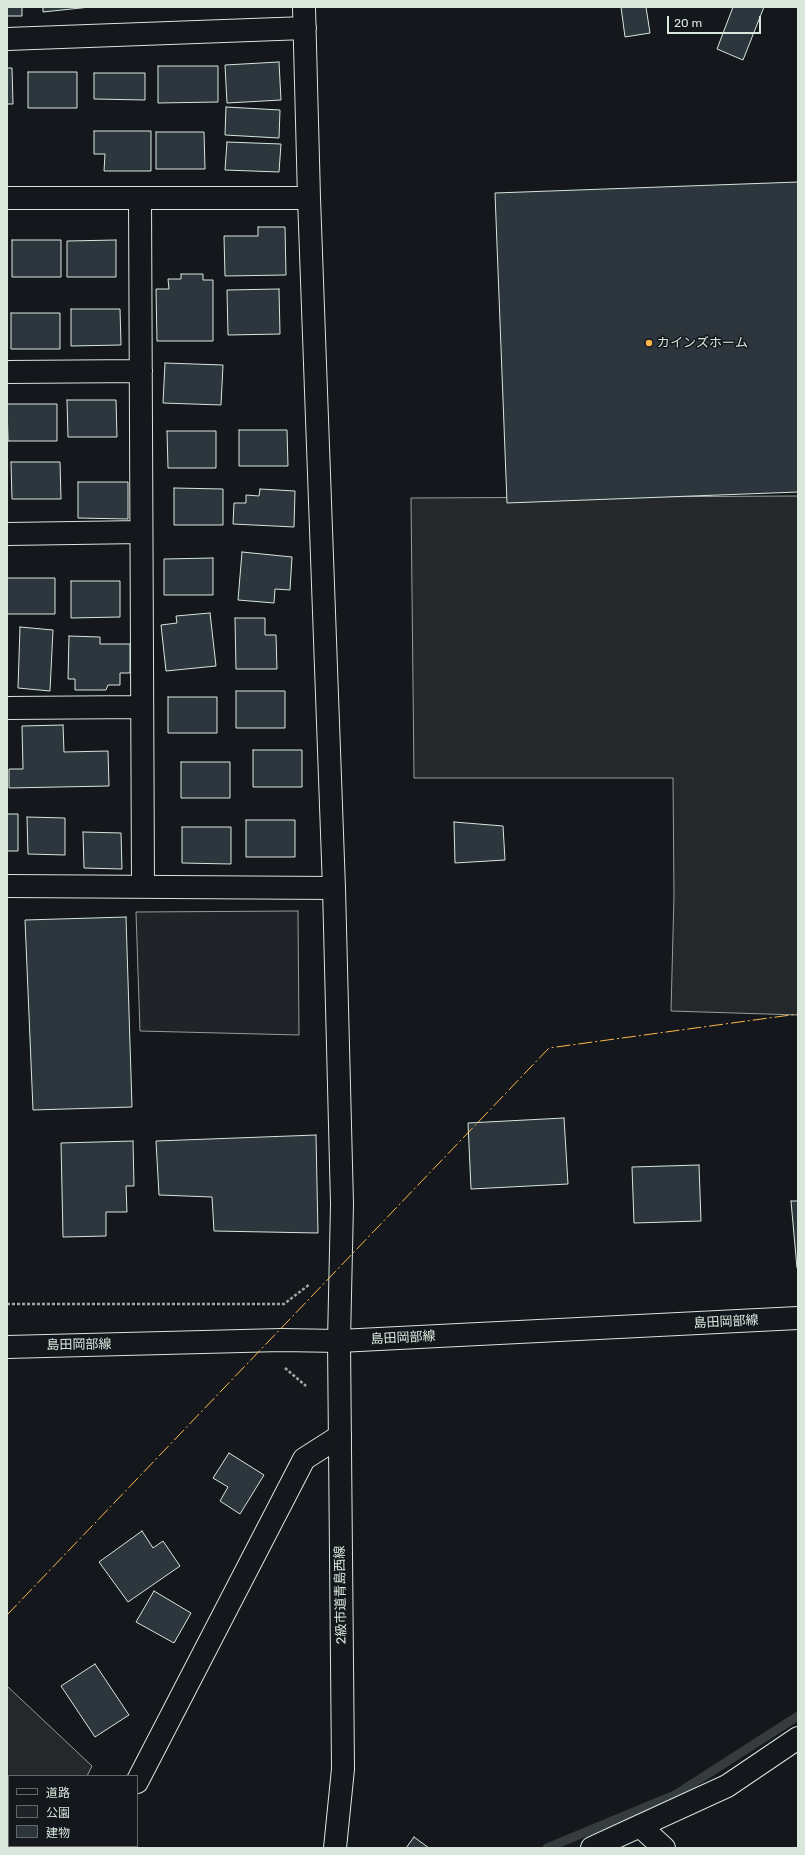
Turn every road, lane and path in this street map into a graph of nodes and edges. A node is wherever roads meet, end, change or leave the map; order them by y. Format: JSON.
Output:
{"nodes":[{"id":1,"x":304,"y":18,"type":"edge"},
{"id":2,"x":7,"y":39,"type":"edge"},
{"id":3,"x":7,"y":198,"type":"edge"},
{"id":4,"x":140,"y":198,"type":"junction"},
{"id":5,"x":309,"y":198,"type":"junction"},
{"id":6,"x":141,"y":371,"type":"junction"},
{"id":7,"x":7,"y":372,"type":"edge"},
{"id":8,"x":141,"y":532,"type":"junction"},
{"id":9,"x":7,"y":534,"type":"edge"},
{"id":10,"x":142,"y":707,"type":"junction"},
{"id":11,"x":7,"y":708,"type":"edge"},
{"id":12,"x":7,"y":886,"type":"edge"},
{"id":13,"x":142,"y":887,"type":"junction"},
{"id":14,"x":334,"y":888,"type":"junction"},
{"id":15,"x":310,"y":1284,"type":"dead end"},
{"id":16,"x":7,"y":1304,"type":"edge"},
{"id":17,"x":798,"y":1318,"type":"edge"},
{"id":18,"x":339,"y":1341,"type":"junction"},
{"id":19,"x":7,"y":1347,"type":"edge"},
{"id":20,"x":340,"y":1436,"type":"junction"},
{"id":21,"x":798,"y":1738,"type":"edge"},
{"id":22,"x":138,"y":1780,"type":"edge"},
{"id":23,"x":641,"y":1827,"type":"junction"},
{"id":24,"x":335,"y":1848,"type":"edge"},
{"id":25,"x":592,"y":1848,"type":"edge"},
{"id":26,"x":664,"y":1848,"type":"edge"}],
"edges":[{"from":1,"to":2,"type":"street"},
{"from":1,"to":5,"type":"street","name":"2級市道青島西線"},
{"from":3,"to":4,"type":"street"},
{"from":4,"to":5,"type":"street"},
{"from":4,"to":6,"type":"street"},
{"from":5,"to":14,"type":"street","name":"2級市道青島西線"},
{"from":6,"to":7,"type":"street"},
{"from":6,"to":8,"type":"street"},
{"from":8,"to":9,"type":"street"},
{"from":8,"to":10,"type":"street"},
{"from":10,"to":11,"type":"street"},
{"from":10,"to":13,"type":"street"},
{"from":12,"to":13,"type":"street"},
{"from":13,"to":14,"type":"street"},
{"from":14,"to":18,"type":"street","name":"2級市道青島西線"},
{"from":15,"to":16,"type":"path"},
{"from":17,"to":18,"type":"street","name":"島田岡部線"},
{"from":18,"to":19,"type":"street","name":"島田岡部線"},
{"from":18,"to":20,"type":"street","name":"2級市道青島西線"},
{"from":20,"to":22,"type":"street"},
{"from":20,"to":24,"type":"street","name":"2級市道青島西線"},
{"from":21,"to":23,"type":"street"},
{"from":23,"to":25,"type":"street"},
{"from":23,"to":26,"type":"street"}]}
